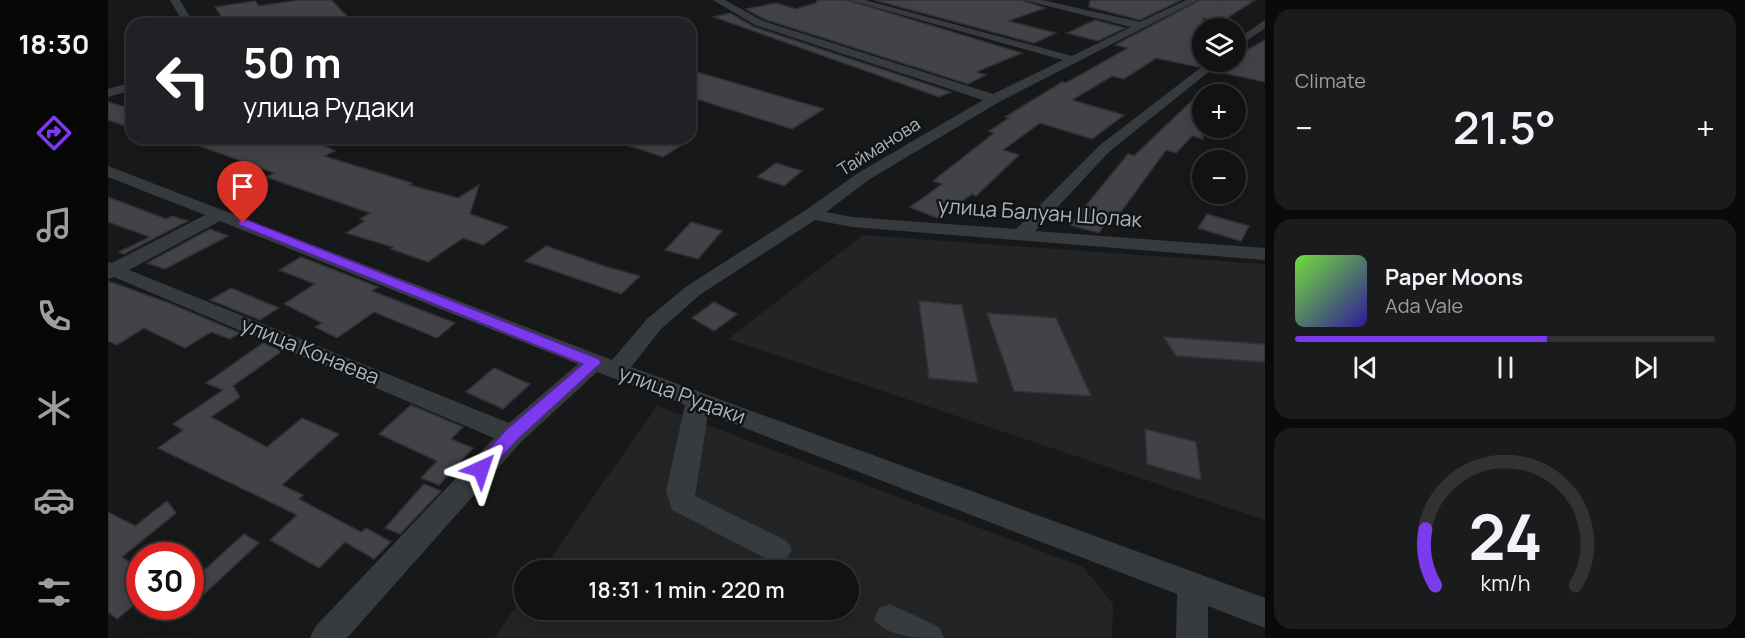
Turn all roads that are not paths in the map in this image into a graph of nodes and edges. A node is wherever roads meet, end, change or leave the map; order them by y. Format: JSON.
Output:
{"nodes":[{"id":1,"x":175,"y":0,"type":"edge"},
{"id":2,"x":718,"y":0,"type":"edge"},
{"id":3,"x":854,"y":0,"type":"edge"},
{"id":4,"x":1029,"y":0,"type":"edge"},
{"id":5,"x":1193,"y":0,"type":"edge"},
{"id":6,"x":186,"y":18,"type":"edge"},
{"id":7,"x":1265,"y":23,"type":"edge"},
{"id":8,"x":1142,"y":26,"type":"junction"},
{"id":9,"x":1246,"y":37,"type":"edge"},
{"id":10,"x":1071,"y":59,"type":"junction"},
{"id":11,"x":1202,"y":72,"type":"edge"},
{"id":12,"x":126,"y":88,"type":"edge"},
{"id":13,"x":108,"y":93,"type":"edge"},
{"id":14,"x":994,"y":99,"type":"junction"},
{"id":15,"x":108,"y":171,"type":"edge"},
{"id":16,"x":221,"y":214,"type":"junction"},
{"id":17,"x":812,"y":214,"type":"junction"},
{"id":18,"x":1022,"y":234,"type":"junction"},
{"id":19,"x":1265,"y":254,"type":"edge"},
{"id":20,"x":110,"y":270,"type":"edge"},
{"id":21,"x":605,"y":367,"type":"junction"},
{"id":22,"x":698,"y":401,"type":"junction"},
{"id":23,"x":512,"y":435,"type":"junction"},
{"id":24,"x":777,"y":550,"type":"dead end"},
{"id":25,"x":1192,"y":585,"type":"junction"},
{"id":26,"x":1265,"y":613,"type":"edge"},
{"id":27,"x":890,"y":619,"type":"dead end"},
{"id":28,"x":326,"y":638,"type":"edge"},
{"id":29,"x":928,"y":638,"type":"edge"},
{"id":30,"x":1192,"y":638,"type":"edge"}],
"edges":[{"from":1,"to":6,"type":"street"},
{"from":2,"to":14,"type":"street"},
{"from":3,"to":10,"type":"street"},
{"from":4,"to":8,"type":"street"},
{"from":5,"to":8,"type":"street","name":"Тайманова"},
{"from":7,"to":9,"type":"street"},
{"from":8,"to":10,"type":"street","name":"Тайманова"},
{"from":10,"to":14,"type":"street","name":"Тайманова"},
{"from":11,"to":18,"type":"street"},
{"from":12,"to":13,"type":"street"},
{"from":14,"to":17,"type":"street","name":"Тайманова"},
{"from":15,"to":16,"type":"street","name":"улица Рудаки"},
{"from":16,"to":20,"type":"street"},
{"from":16,"to":21,"type":"street","name":"улица Рудаки"},
{"from":17,"to":18,"type":"street","name":"улица Балуан Шолак"},
{"from":17,"to":21,"type":"street","name":"Тайманова"},
{"from":18,"to":19,"type":"street","name":"улица Балуан Шолак"},
{"from":20,"to":23,"type":"street","name":"улица Конаева"},
{"from":21,"to":22,"type":"street","name":"улица Рудаки"},
{"from":21,"to":23,"type":"street","name":"Тайманова"},
{"from":22,"to":24,"type":"street"},
{"from":22,"to":25,"type":"street","name":"улица Рудаки"},
{"from":23,"to":28,"type":"street","name":"Тайманова"},
{"from":25,"to":26,"type":"street","name":"улица Рудаки"},
{"from":25,"to":30,"type":"street"},
{"from":27,"to":29,"type":"street"}]}
